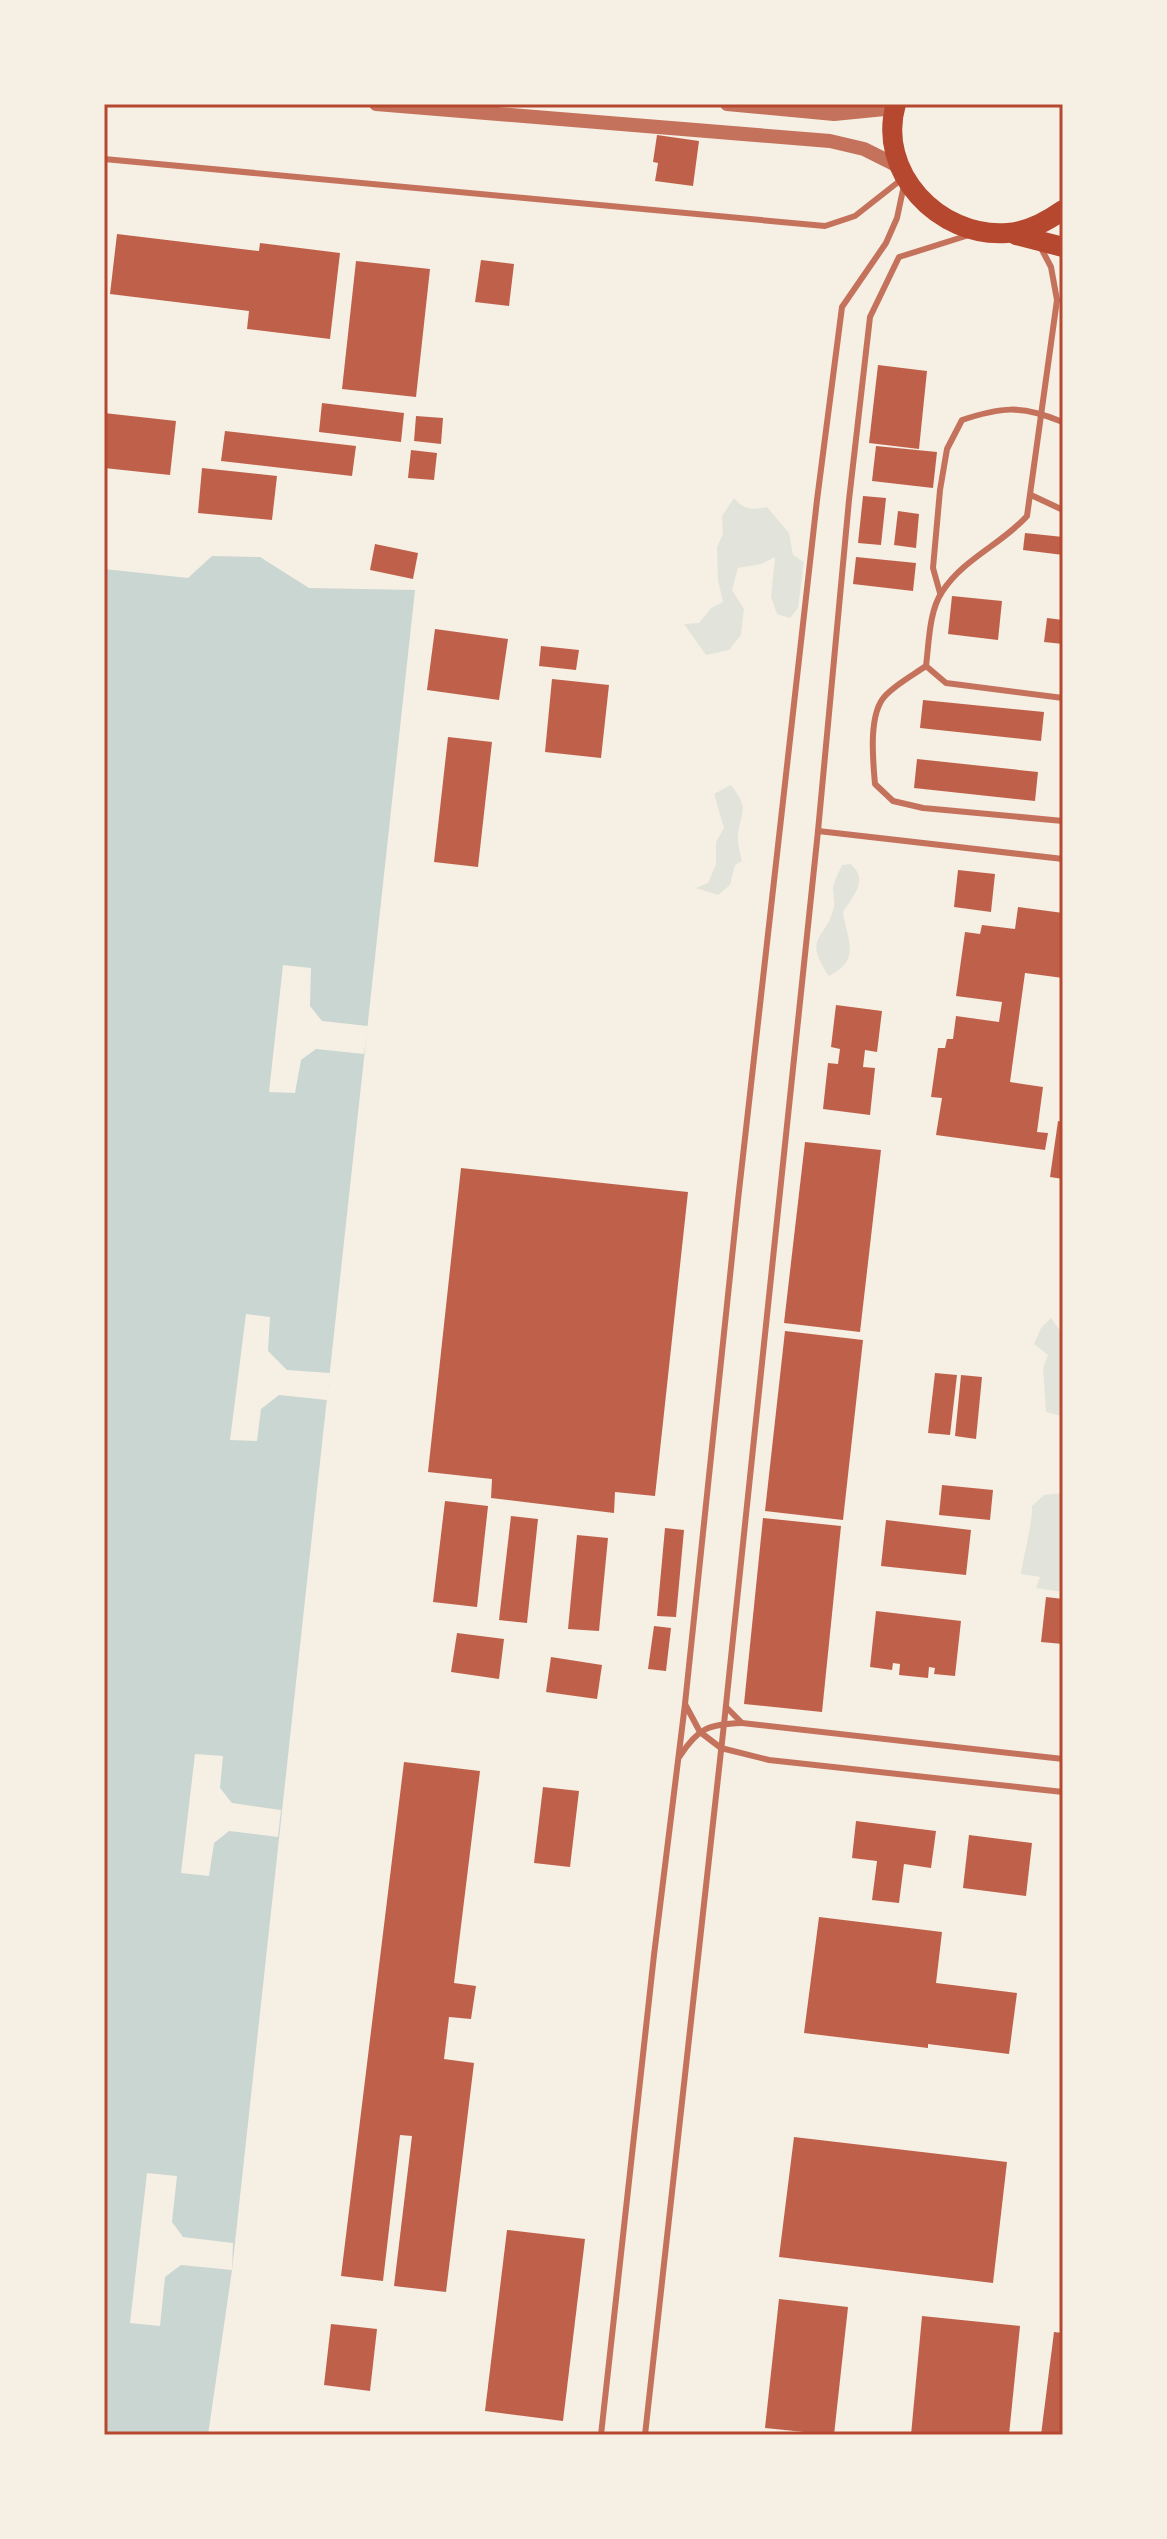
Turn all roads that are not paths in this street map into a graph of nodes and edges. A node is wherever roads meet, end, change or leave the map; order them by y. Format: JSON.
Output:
{"nodes":[{"id":1,"x":376,"y":104,"type":"edge"},
{"id":2,"x":727,"y":104,"type":"edge"},
{"id":3,"x":895,"y":105,"type":"edge"},
{"id":4,"x":104,"y":159,"type":"edge"},
{"id":5,"x":903,"y":172,"type":"junction"},
{"id":6,"x":1063,"y":210,"type":"edge"},
{"id":7,"x":980,"y":232,"type":"junction"},
{"id":8,"x":1008,"y":233,"type":"junction"},
{"id":9,"x":1035,"y":238,"type":"junction"},
{"id":10,"x":1063,"y":247,"type":"edge"},
{"id":11,"x":1042,"y":413,"type":"junction"},
{"id":12,"x":1062,"y":421,"type":"edge"},
{"id":13,"x":1039,"y":428,"type":"junction"},
{"id":14,"x":1031,"y":495,"type":"junction"},
{"id":15,"x":1063,"y":510,"type":"edge"},
{"id":16,"x":940,"y":594,"type":"junction"},
{"id":17,"x":926,"y":666,"type":"junction"},
{"id":18,"x":1063,"y":698,"type":"edge"},
{"id":19,"x":1063,"y":821,"type":"edge"},
{"id":20,"x":818,"y":831,"type":"junction"},
{"id":21,"x":1063,"y":859,"type":"edge"},
{"id":22,"x":685,"y":1704,"type":"junction"},
{"id":23,"x":726,"y":1707,"type":"junction"},
{"id":24,"x":742,"y":1723,"type":"junction"},
{"id":25,"x":724,"y":1724,"type":"junction"},
{"id":26,"x":700,"y":1732,"type":"junction"},
{"id":27,"x":721,"y":1748,"type":"junction"},
{"id":28,"x":678,"y":1759,"type":"junction"},
{"id":29,"x":1063,"y":1759,"type":"edge"},
{"id":30,"x":1063,"y":1792,"type":"edge"},
{"id":31,"x":601,"y":2435,"type":"edge"},
{"id":32,"x":645,"y":2435,"type":"edge"}],
"edges":[{"from":1,"to":5,"type":"street"},
{"from":2,"to":3,"type":"street"},
{"from":3,"to":5,"type":"highway"},
{"from":4,"to":5,"type":"lane"},
{"from":5,"to":7,"type":"highway"},
{"from":5,"to":22,"type":"lane"},
{"from":6,"to":8,"type":"highway"},
{"from":7,"to":8,"type":"highway"},
{"from":7,"to":20,"type":"lane"},
{"from":8,"to":9,"type":"highway"},
{"from":9,"to":10,"type":"highway"},
{"from":9,"to":11,"type":"lane"},
{"from":11,"to":12,"type":"lane"},
{"from":11,"to":13,"type":"lane"},
{"from":11,"to":16,"type":"lane"},
{"from":12,"to":13,"type":"lane"},
{"from":13,"to":14,"type":"lane"},
{"from":14,"to":15,"type":"lane"},
{"from":14,"to":16,"type":"lane"},
{"from":16,"to":17,"type":"lane"},
{"from":17,"to":18,"type":"lane"},
{"from":17,"to":19,"type":"lane"},
{"from":20,"to":21,"type":"lane"},
{"from":20,"to":23,"type":"lane"},
{"from":22,"to":26,"type":"lane"},
{"from":22,"to":28,"type":"lane"},
{"from":23,"to":24,"type":"lane"},
{"from":23,"to":25,"type":"lane"},
{"from":24,"to":25,"type":"lane"},
{"from":24,"to":29,"type":"lane"},
{"from":25,"to":26,"type":"lane"},
{"from":25,"to":27,"type":"lane"},
{"from":26,"to":27,"type":"lane"},
{"from":26,"to":28,"type":"lane"},
{"from":27,"to":30,"type":"lane"},
{"from":27,"to":32,"type":"lane"},
{"from":28,"to":31,"type":"lane"}]}
